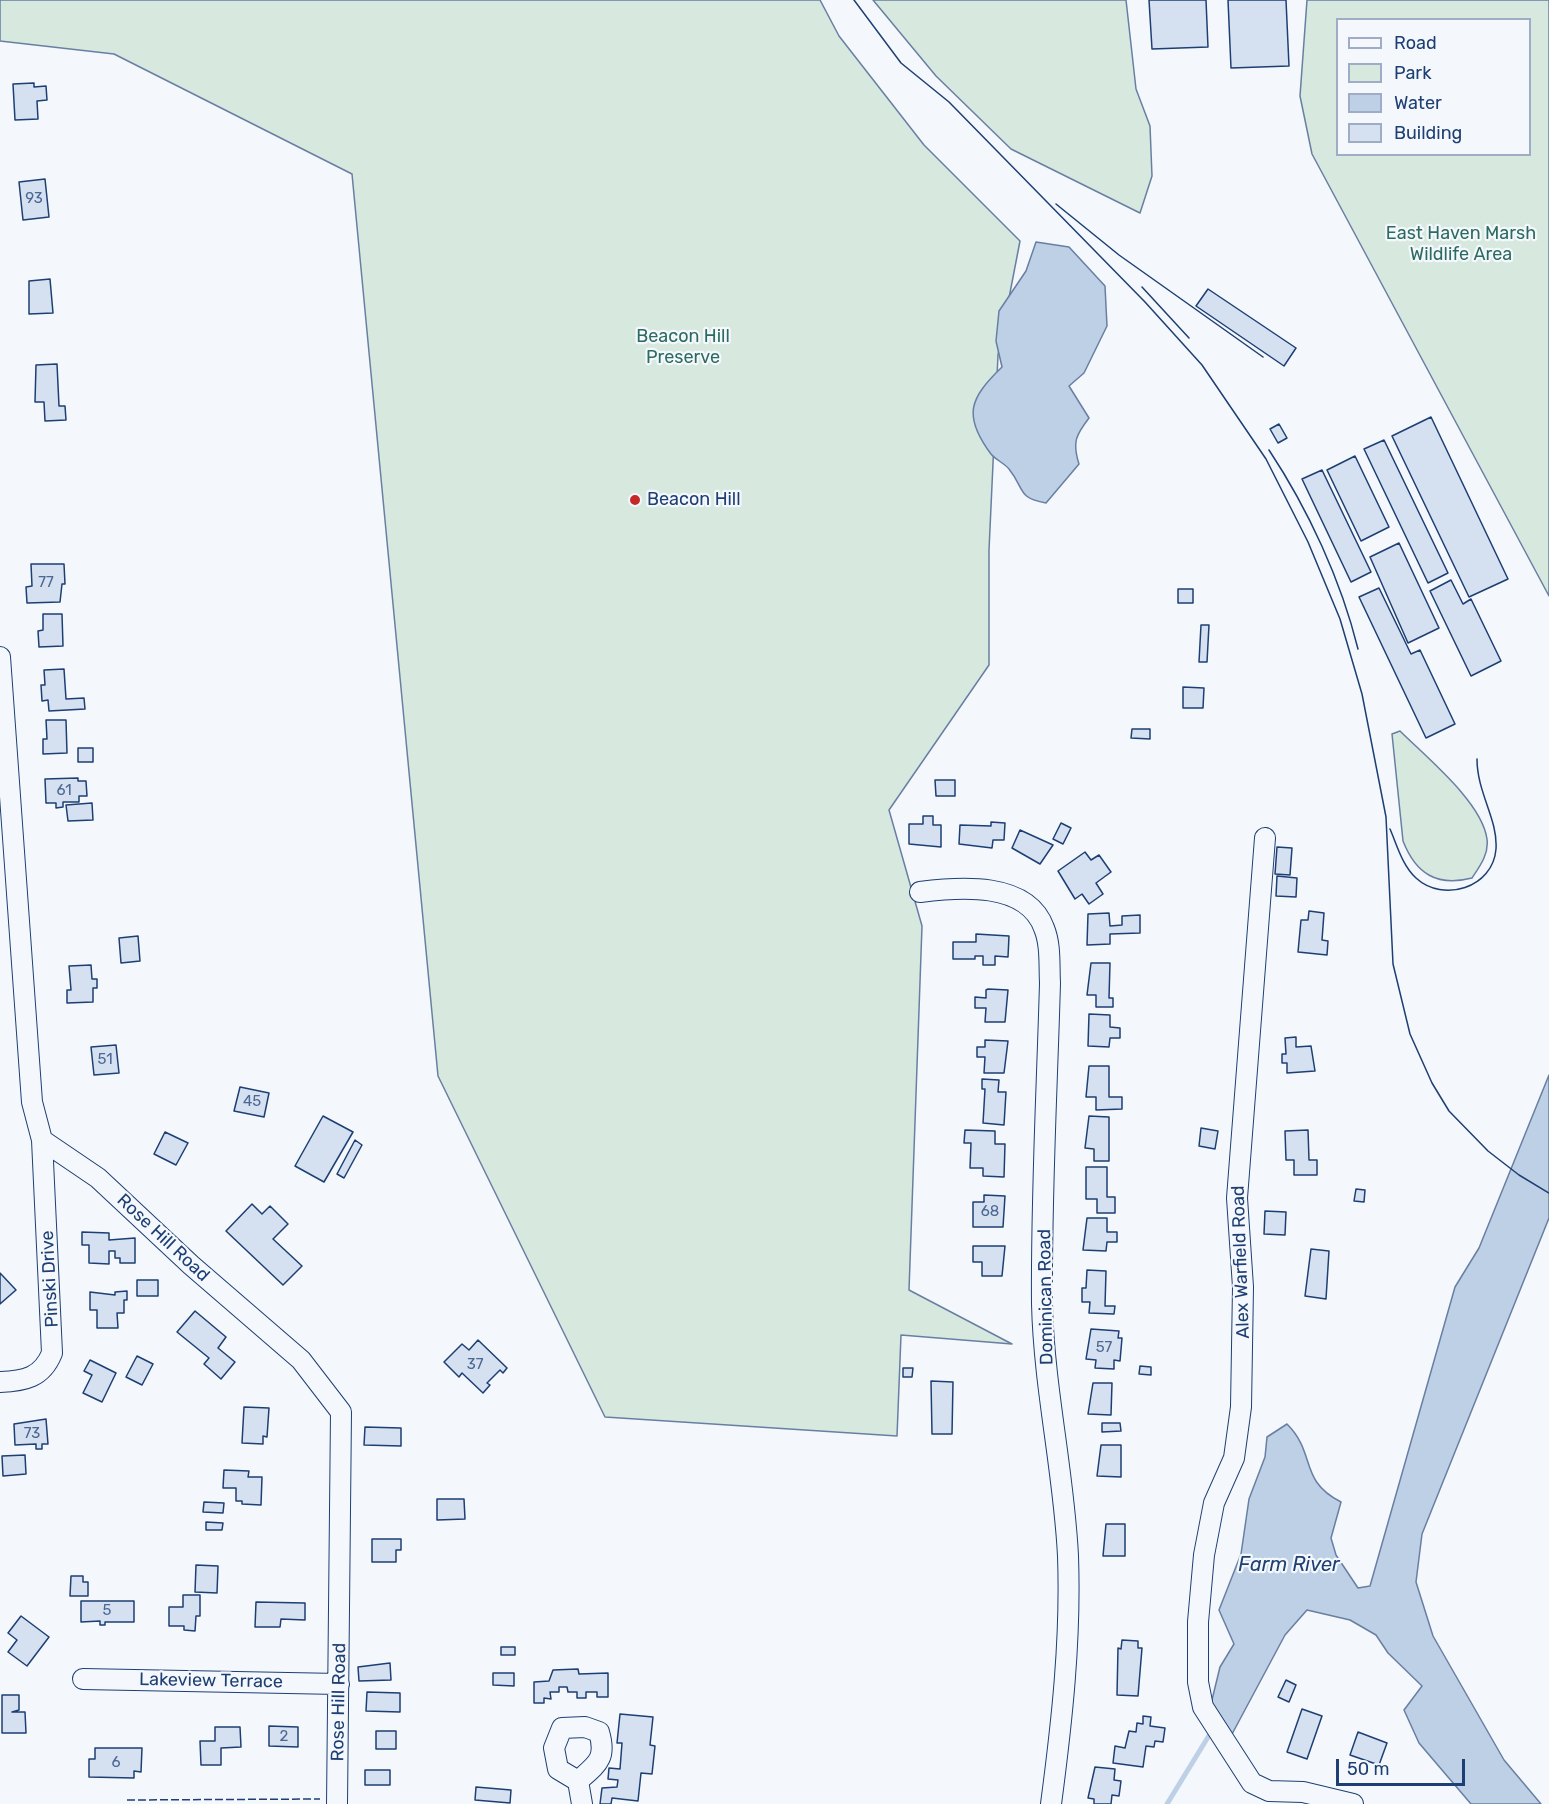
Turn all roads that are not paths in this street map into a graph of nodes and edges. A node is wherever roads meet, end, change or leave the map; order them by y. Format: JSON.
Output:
{"nodes":[{"id":1,"x":0,"y":657,"type":"edge"},
{"id":2,"x":1265,"y":838,"type":"dead end"},
{"id":3,"x":920,"y":892,"type":"dead end"},
{"id":4,"x":42,"y":1140,"type":"junction"},
{"id":5,"x":0,"y":1382,"type":"edge"},
{"id":6,"x":83,"y":1679,"type":"dead end"},
{"id":7,"x":339,"y":1684,"type":"junction"},
{"id":8,"x":579,"y":1781,"type":"dead end"},
{"id":9,"x":337,"y":1804,"type":"edge"},
{"id":10,"x":582,"y":1804,"type":"edge"},
{"id":11,"x":1051,"y":1804,"type":"edge"},
{"id":12,"x":1353,"y":1804,"type":"edge"}],
"edges":[{"from":1,"to":4,"type":"street"},
{"from":2,"to":12,"type":"street","name":"Alex Warfield Road"},
{"from":3,"to":11,"type":"street","name":"Dominican Road"},
{"from":4,"to":5,"type":"street","name":"Pinski Drive"},
{"from":4,"to":7,"type":"street","name":"Rose Hill Road"},
{"from":6,"to":7,"type":"street","name":"Lakeview Terrace"},
{"from":7,"to":9,"type":"street","name":"Rose Hill Road"},
{"from":8,"to":10,"type":"street"}]}
